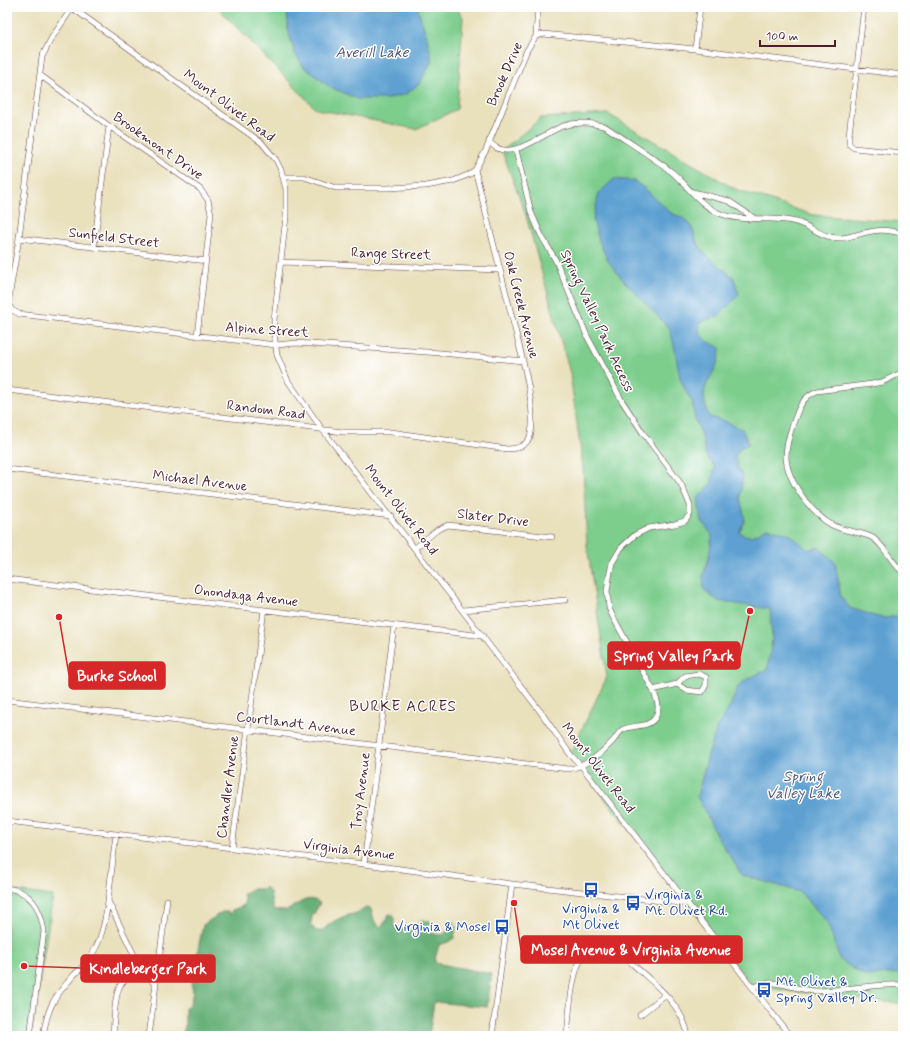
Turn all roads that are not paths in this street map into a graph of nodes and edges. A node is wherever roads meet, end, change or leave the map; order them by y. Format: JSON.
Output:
{"nodes":[{"id":1,"x":72,"y":7,"type":"edge"},
{"id":2,"x":538,"y":7,"type":"edge"},
{"id":3,"x":700,"y":7,"type":"edge"},
{"id":4,"x":864,"y":7,"type":"edge"},
{"id":5,"x":536,"y":36,"type":"junction"},
{"id":6,"x":695,"y":49,"type":"junction"},
{"id":7,"x":856,"y":70,"type":"junction"},
{"id":8,"x":40,"y":75,"type":"junction"},
{"id":9,"x":903,"y":75,"type":"edge"},
{"id":10,"x":109,"y":126,"type":"junction"},
{"id":11,"x":489,"y":142,"type":"junction"},
{"id":12,"x":516,"y":150,"type":"junction"},
{"id":13,"x":903,"y":154,"type":"edge"},
{"id":14,"x":474,"y":170,"type":"junction"},
{"id":15,"x":284,"y":177,"type":"junction"},
{"id":16,"x":692,"y":192,"type":"junction"},
{"id":17,"x":754,"y":218,"type":"junction"},
{"id":18,"x":903,"y":234,"type":"edge"},
{"id":19,"x":19,"y":238,"type":"junction"},
{"id":20,"x":94,"y":247,"type":"junction"},
{"id":21,"x":206,"y":261,"type":"junction"},
{"id":22,"x":281,"y":262,"type":"junction"},
{"id":23,"x":500,"y":270,"type":"junction"},
{"id":24,"x":197,"y":336,"type":"junction"},
{"id":25,"x":276,"y":345,"type":"junction"},
{"id":26,"x":523,"y":361,"type":"junction"},
{"id":27,"x":903,"y":372,"type":"edge"},
{"id":28,"x":7,"y":390,"type":"edge"},
{"id":29,"x":322,"y":429,"type":"junction"},
{"id":30,"x":522,"y":446,"type":"joint"},
{"id":31,"x":7,"y":469,"type":"edge"},
{"id":32,"x":391,"y":516,"type":"junction"},
{"id":33,"x":552,"y":538,"type":"dead end"},
{"id":34,"x":415,"y":548,"type":"junction"},
{"id":35,"x":903,"y":572,"type":"edge"},
{"id":36,"x":7,"y":579,"type":"edge"},
{"id":37,"x":564,"y":600,"type":"dead end"},
{"id":38,"x":264,"y":610,"type":"junction"},
{"id":39,"x":463,"y":610,"type":"junction"},
{"id":40,"x":394,"y":625,"type":"junction"},
{"id":41,"x":483,"y":636,"type":"junction"},
{"id":42,"x":678,"y":684,"type":"junction"},
{"id":43,"x":653,"y":690,"type":"junction"},
{"id":44,"x":7,"y":700,"type":"edge"},
{"id":45,"x":248,"y":730,"type":"junction"},
{"id":46,"x":379,"y":746,"type":"junction"},
{"id":47,"x":582,"y":767,"type":"junction"},
{"id":48,"x":7,"y":821,"type":"edge"},
{"id":49,"x":116,"y":834,"type":"junction"},
{"id":50,"x":232,"y":848,"type":"junction"},
{"id":51,"x":364,"y":864,"type":"junction"},
{"id":52,"x":512,"y":884,"type":"junction"},
{"id":53,"x":7,"y":888,"type":"edge"},
{"id":54,"x":168,"y":900,"type":"dead end"},
{"id":55,"x":108,"y":901,"type":"junction"},
{"id":56,"x":688,"y":904,"type":"junction"},
{"id":57,"x":142,"y":968,"type":"junction"},
{"id":58,"x":903,"y":985,"type":"edge"},
{"id":59,"x":156,"y":986,"type":"junction"},
{"id":60,"x":753,"y":988,"type":"junction"},
{"id":61,"x":665,"y":995,"type":"junction"},
{"id":62,"x":640,"y":1015,"type":"dead end"},
{"id":63,"x":788,"y":1035,"type":"edge"},
{"id":64,"x":30,"y":1036,"type":"edge"},
{"id":65,"x":44,"y":1036,"type":"edge"},
{"id":66,"x":113,"y":1036,"type":"edge"},
{"id":67,"x":149,"y":1036,"type":"edge"},
{"id":68,"x":492,"y":1036,"type":"edge"},
{"id":69,"x":567,"y":1036,"type":"edge"},
{"id":70,"x":688,"y":1036,"type":"edge"}],
"edges":[{"from":1,"to":8,"type":"street"},
{"from":1,"to":15,"type":"street","name":"Mount Olivet Road"},
{"from":2,"to":5,"type":"street"},
{"from":3,"to":6,"type":"street"},
{"from":4,"to":7,"type":"street"},
{"from":5,"to":6,"type":"street","name":"Brook Drive"},
{"from":5,"to":11,"type":"street","name":"Brook Drive"},
{"from":6,"to":7,"type":"street","name":"Brook Drive"},
{"from":7,"to":9,"type":"street","name":"Brook Drive"},
{"from":7,"to":13,"type":"street"},
{"from":8,"to":10,"type":"street","name":"Brookmont Drive"},
{"from":8,"to":19,"type":"street"},
{"from":10,"to":20,"type":"street"},
{"from":10,"to":21,"type":"street","name":"Brookmont Drive"},
{"from":11,"to":12,"type":"street"},
{"from":11,"to":14,"type":"street","name":"Brook Drive"},
{"from":12,"to":16,"type":"street"},
{"from":12,"to":43,"type":"street","name":"Spring Valley Park Access"},
{"from":14,"to":15,"type":"street"},
{"from":14,"to":23,"type":"street","name":"Oak Creek Avenue"},
{"from":15,"to":22,"type":"street","name":"Mount Olivet Road"},
{"from":16,"to":17,"type":"street"},
{"from":16,"to":17,"type":"street"},
{"from":17,"to":18,"type":"street"},
{"from":19,"to":20,"type":"street","name":"Sunfield Street"},
{"from":19,"to":24,"type":"street","name":"Alpine Street"},
{"from":20,"to":21,"type":"street","name":"Sunfield Street"},
{"from":21,"to":24,"type":"street","name":"Brookmont Drive"},
{"from":22,"to":23,"type":"street","name":"Range Street"},
{"from":22,"to":25,"type":"street","name":"Mount Olivet Road"},
{"from":23,"to":26,"type":"street","name":"Oak Creek Avenue"},
{"from":24,"to":25,"type":"street","name":"Alpine Street"},
{"from":25,"to":26,"type":"street","name":"Alpine Street"},
{"from":25,"to":29,"type":"street","name":"Mount Olivet Road"},
{"from":26,"to":30,"type":"street","name":"Oak Creek Avenue"},
{"from":27,"to":35,"type":"street"},
{"from":28,"to":29,"type":"street","name":"Random Road"},
{"from":29,"to":30,"type":"street","name":"Random Road"},
{"from":29,"to":32,"type":"street","name":"Mount Olivet Road"},
{"from":31,"to":32,"type":"street","name":"Michael Avenue"},
{"from":32,"to":34,"type":"street","name":"Mount Olivet Road"},
{"from":33,"to":34,"type":"street","name":"Slater Drive"},
{"from":34,"to":39,"type":"street","name":"Mount Olivet Road"},
{"from":36,"to":38,"type":"street","name":"Onondaga Avenue"},
{"from":37,"to":39,"type":"street"},
{"from":38,"to":40,"type":"street","name":"Onondaga Avenue"},
{"from":38,"to":45,"type":"street","name":"Chandler Avenue"},
{"from":39,"to":41,"type":"street","name":"Mount Olivet Road"},
{"from":40,"to":41,"type":"street","name":"Onondaga Avenue"},
{"from":40,"to":46,"type":"street","name":"Troy Avenue"},
{"from":41,"to":47,"type":"street","name":"Mount Olivet Road"},
{"from":42,"to":42,"type":"street"},
{"from":42,"to":43,"type":"street"},
{"from":43,"to":47,"type":"street","name":"Spring Valley Park Access"},
{"from":44,"to":45,"type":"street","name":"Courtlandt Avenue"},
{"from":45,"to":46,"type":"street","name":"Courtlandt Avenue"},
{"from":45,"to":50,"type":"street","name":"Chandler Avenue"},
{"from":46,"to":47,"type":"street","name":"Courtlandt Avenue"},
{"from":46,"to":51,"type":"street","name":"Troy Avenue"},
{"from":47,"to":56,"type":"street","name":"Mount Olivet Road"},
{"from":48,"to":49,"type":"street","name":"Virginia Avenue"},
{"from":49,"to":50,"type":"street","name":"Virginia Avenue"},
{"from":49,"to":55,"type":"street"},
{"from":50,"to":51,"type":"street","name":"Virginia Avenue"},
{"from":51,"to":52,"type":"street","name":"Virginia Avenue"},
{"from":52,"to":56,"type":"street","name":"Virginia Avenue"},
{"from":52,"to":68,"type":"street"},
{"from":53,"to":64,"type":"street"},
{"from":54,"to":59,"type":"street"},
{"from":55,"to":57,"type":"street"},
{"from":55,"to":65,"type":"street"},
{"from":56,"to":60,"type":"street","name":"Mount Olivet Road"},
{"from":57,"to":59,"type":"street"},
{"from":57,"to":66,"type":"street"},
{"from":58,"to":60,"type":"street"},
{"from":59,"to":67,"type":"street"},
{"from":60,"to":63,"type":"street","name":"Mount Olivet Road"},
{"from":61,"to":62,"type":"street"},
{"from":61,"to":69,"type":"street"},
{"from":61,"to":70,"type":"street"}]}
